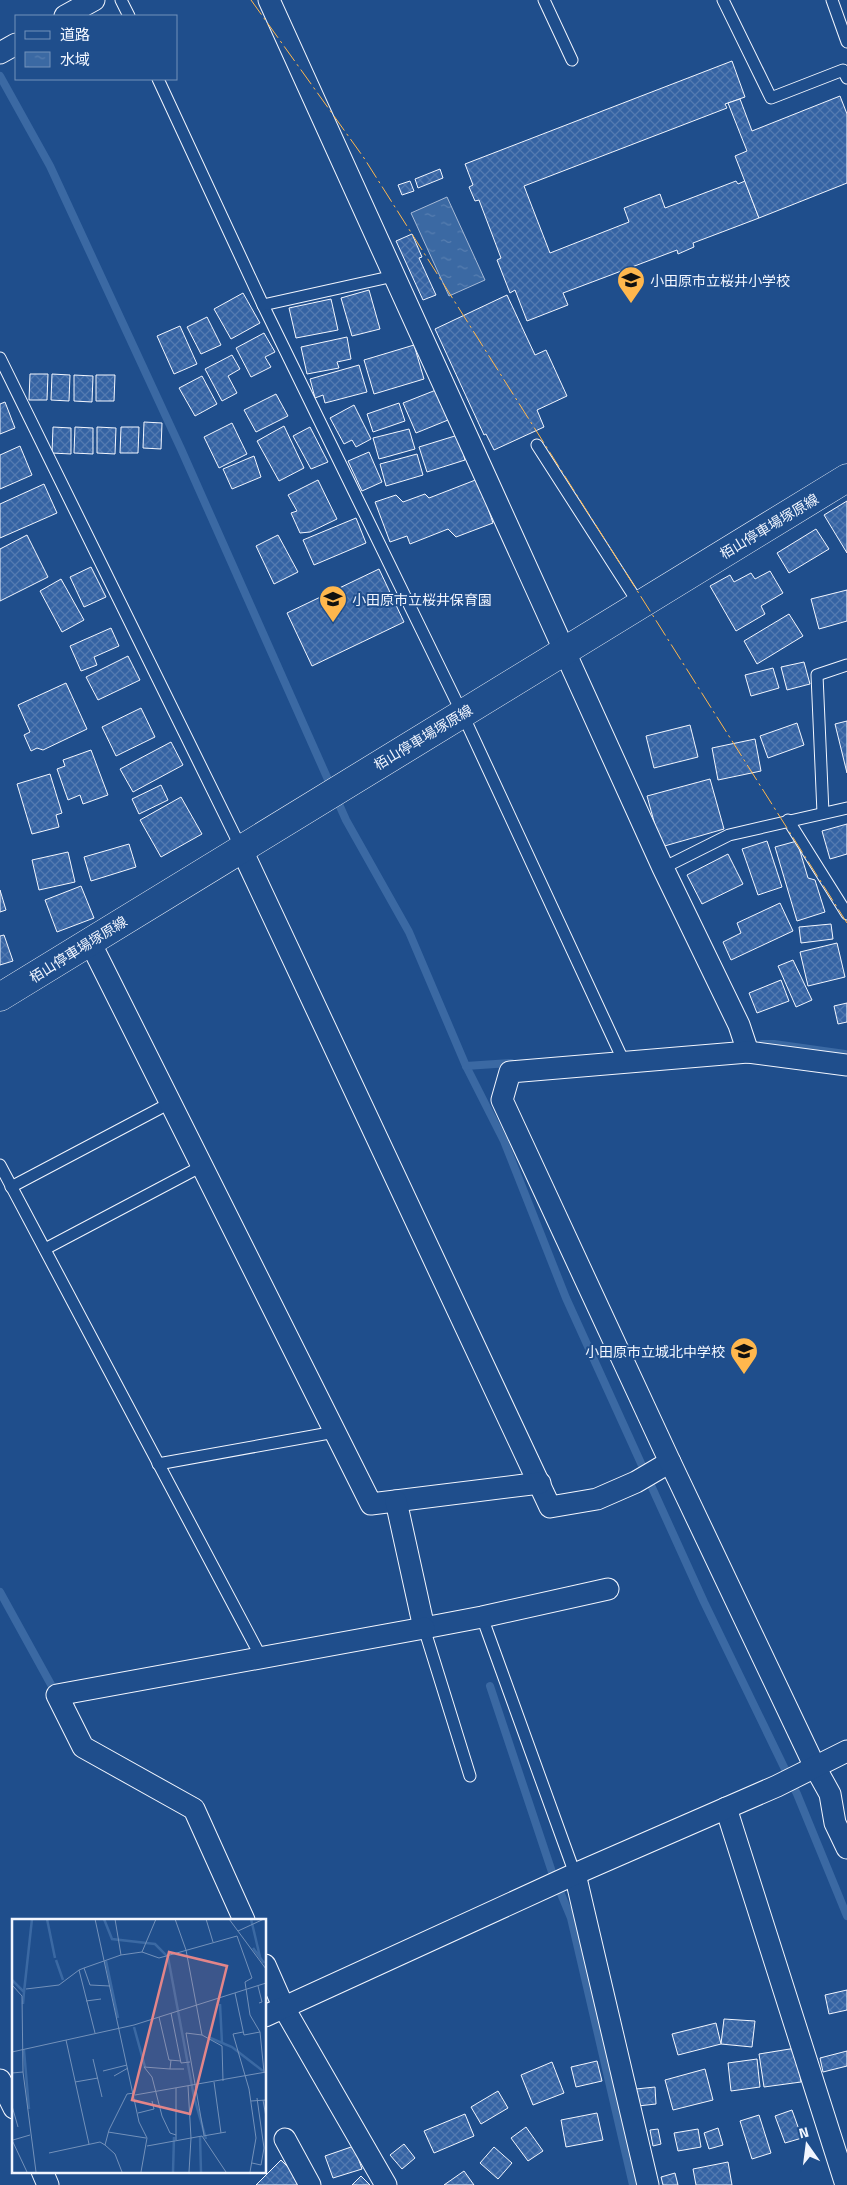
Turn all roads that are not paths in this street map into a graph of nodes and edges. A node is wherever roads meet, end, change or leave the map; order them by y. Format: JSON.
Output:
{"nodes":[{"id":1,"x":94,"y":0,"type":"edge"},
{"id":2,"x":121,"y":0,"type":"edge"},
{"id":3,"x":269,"y":0,"type":"edge"},
{"id":4,"x":544,"y":0,"type":"edge"},
{"id":5,"x":723,"y":0,"type":"edge"},
{"id":6,"x":832,"y":0,"type":"edge"},
{"id":7,"x":67,"y":15,"type":"edge"},
{"id":8,"x":128,"y":15,"type":"edge"},
{"id":9,"x":847,"y":42,"type":"edge"},
{"id":10,"x":15,"y":45,"type":"edge"},
{"id":11,"x":0,"y":53,"type":"edge"},
{"id":12,"x":572,"y":60,"type":"dead end"},
{"id":13,"x":846,"y":71,"type":"edge"},
{"id":14,"x":158,"y":80,"type":"edge"},
{"id":15,"x":394,"y":276,"type":"junction"},
{"id":16,"x":263,"y":306,"type":"junction"},
{"id":17,"x":0,"y":358,"type":"edge"},
{"id":18,"x":537,"y":445,"type":"dead end"},
{"id":19,"x":847,"y":478,"type":"edge"},
{"id":20,"x":639,"y":604,"type":"junction"},
{"id":21,"x":565,"y":649,"type":"junction"},
{"id":22,"x":847,"y":665,"type":"edge"},
{"id":23,"x":462,"y":713,"type":"junction"},
{"id":24,"x":847,"y":808,"type":"edge"},
{"id":25,"x":822,"y":813,"type":"junction"},
{"id":26,"x":788,"y":820,"type":"junction"},
{"id":27,"x":241,"y":848,"type":"junction"},
{"id":28,"x":663,"y":868,"type":"junction"},
{"id":29,"x":847,"y":914,"type":"edge"},
{"id":30,"x":90,"y":942,"type":"junction"},
{"id":31,"x":0,"y":997,"type":"edge"},
{"id":32,"x":748,"y":1052,"type":"junction"},
{"id":33,"x":624,"y":1062,"type":"junction"},
{"id":34,"x":847,"y":1065,"type":"edge"},
{"id":35,"x":170,"y":1103,"type":"junction"},
{"id":36,"x":0,"y":1165,"type":"edge"},
{"id":37,"x":202,"y":1166,"type":"junction"},
{"id":38,"x":11,"y":1186,"type":"junction"},
{"id":39,"x":45,"y":1249,"type":"junction"},
{"id":40,"x":335,"y":1432,"type":"junction"},
{"id":41,"x":670,"y":1462,"type":"junction"},
{"id":42,"x":158,"y":1464,"type":"junction"},
{"id":43,"x":540,"y":1483,"type":"junction"},
{"id":44,"x":396,"y":1501,"type":"junction"},
{"id":45,"x":608,"y":1589,"type":"dead end"},
{"id":46,"x":482,"y":1617,"type":"junction"},
{"id":47,"x":424,"y":1628,"type":"junction"},
{"id":48,"x":261,"y":1657,"type":"junction"},
{"id":49,"x":847,"y":1751,"type":"edge"},
{"id":50,"x":815,"y":1767,"type":"junction"},
{"id":51,"x":470,"y":1776,"type":"dead end"},
{"id":52,"x":726,"y":1808,"type":"junction"},
{"id":53,"x":847,"y":1848,"type":"edge"},
{"id":54,"x":575,"y":1874,"type":"junction"},
{"id":55,"x":244,"y":1919,"type":"edge"},
{"id":56,"x":266,"y":1970,"type":"edge"},
{"id":57,"x":275,"y":2012,"type":"edge"},
{"id":58,"x":1,"y":2086,"type":"edge"},
{"id":59,"x":12,"y":2105,"type":"edge"},
{"id":60,"x":285,"y":2139,"type":"dead end"},
{"id":61,"x":42,"y":2172,"type":"edge"},
{"id":62,"x":48,"y":2185,"type":"edge"},
{"id":63,"x":310,"y":2185,"type":"edge"},
{"id":64,"x":386,"y":2185,"type":"edge"},
{"id":65,"x":648,"y":2185,"type":"edge"},
{"id":66,"x":846,"y":2185,"type":"edge"}],
"edges":[{"from":1,"to":7,"type":"street"},
{"from":2,"to":8,"type":"lane"},
{"from":3,"to":15,"type":"street"},
{"from":4,"to":12,"type":"lane"},
{"from":5,"to":13,"type":"lane"},
{"from":6,"to":9,"type":"lane"},
{"from":10,"to":11,"type":"street"},
{"from":14,"to":16,"type":"lane"},
{"from":15,"to":16,"type":"lane"},
{"from":15,"to":21,"type":"street"},
{"from":16,"to":23,"type":"lane"},
{"from":17,"to":27,"type":"lane"},
{"from":18,"to":20,"type":"lane"},
{"from":19,"to":20,"type":"main road","name":"栢山停車場塚原線"},
{"from":20,"to":21,"type":"main road","name":"栢山停車場塚原線"},
{"from":21,"to":23,"type":"main road","name":"栢山停車場塚原線"},
{"from":21,"to":28,"type":"street"},
{"from":22,"to":25,"type":"lane"},
{"from":23,"to":27,"type":"main road","name":"栢山停車場塚原線"},
{"from":23,"to":33,"type":"lane"},
{"from":24,"to":25,"type":"lane"},
{"from":25,"to":26,"type":"lane"},
{"from":26,"to":28,"type":"lane"},
{"from":26,"to":29,"type":"lane"},
{"from":27,"to":30,"type":"main road","name":"栢山停車場塚原線"},
{"from":27,"to":43,"type":"street"},
{"from":28,"to":32,"type":"street"},
{"from":30,"to":31,"type":"main road","name":"栢山停車場塚原線"},
{"from":30,"to":35,"type":"street"},
{"from":32,"to":33,"type":"street"},
{"from":32,"to":34,"type":"street"},
{"from":33,"to":41,"type":"street"},
{"from":35,"to":37,"type":"street"},
{"from":35,"to":38,"type":"lane"},
{"from":36,"to":38,"type":"lane"},
{"from":37,"to":39,"type":"lane"},
{"from":37,"to":40,"type":"street"},
{"from":38,"to":39,"type":"lane"},
{"from":39,"to":42,"type":"lane"},
{"from":40,"to":42,"type":"lane"},
{"from":40,"to":44,"type":"street"},
{"from":41,"to":43,"type":"street"},
{"from":41,"to":50,"type":"street"},
{"from":42,"to":48,"type":"lane"},
{"from":43,"to":44,"type":"street"},
{"from":44,"to":47,"type":"street"},
{"from":45,"to":46,"type":"street"},
{"from":46,"to":47,"type":"street"},
{"from":46,"to":54,"type":"lane"},
{"from":47,"to":48,"type":"street"},
{"from":47,"to":51,"type":"lane"},
{"from":48,"to":55,"type":"street"},
{"from":49,"to":50,"type":"street"},
{"from":50,"to":52,"type":"street"},
{"from":50,"to":53,"type":"street"},
{"from":52,"to":54,"type":"street"},
{"from":52,"to":66,"type":"street"},
{"from":54,"to":57,"type":"street"},
{"from":54,"to":65,"type":"street"},
{"from":56,"to":57,"type":"street"},
{"from":57,"to":64,"type":"street"},
{"from":58,"to":59,"type":"street"},
{"from":60,"to":63,"type":"street"},
{"from":61,"to":62,"type":"street"}]}
